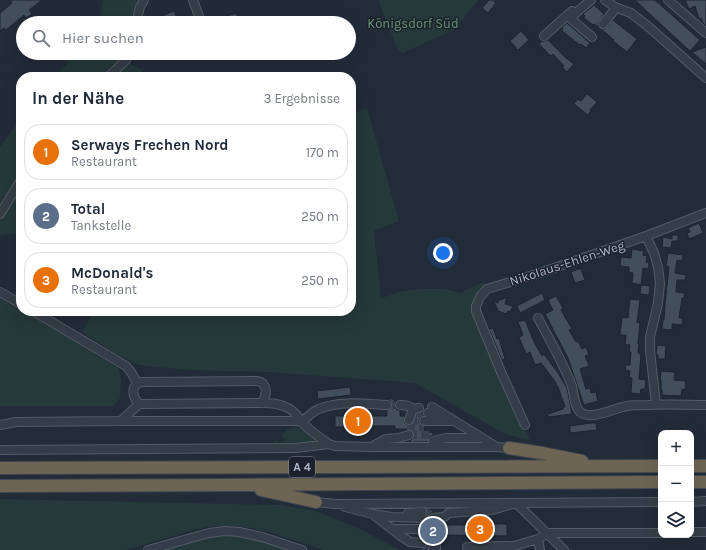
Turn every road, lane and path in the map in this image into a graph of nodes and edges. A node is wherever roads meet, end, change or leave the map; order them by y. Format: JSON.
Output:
{"nodes":[{"id":1,"x":144,"y":0,"type":"edge"},
{"id":2,"x":193,"y":0,"type":"edge"},
{"id":3,"x":584,"y":0,"type":"edge"},
{"id":4,"x":591,"y":0,"type":"edge"},
{"id":5,"x":605,"y":0,"type":"edge"},
{"id":6,"x":669,"y":0,"type":"edge"},
{"id":7,"x":616,"y":8,"type":"junction"},
{"id":8,"x":138,"y":16,"type":"edge"},
{"id":9,"x":199,"y":16,"type":"edge"},
{"id":10,"x":603,"y":24,"type":"dead end"},
{"id":11,"x":706,"y":33,"type":"edge"},
{"id":12,"x":544,"y":36,"type":"dead end"},
{"id":13,"x":592,"y":37,"type":"dead end"},
{"id":14,"x":126,"y":60,"type":"edge"},
{"id":15,"x":113,"y":72,"type":"edge"},
{"id":16,"x":706,"y":78,"type":"edge"},
{"id":17,"x":16,"y":188,"type":"edge"},
{"id":18,"x":706,"y":213,"type":"edge"},
{"id":19,"x":0,"y":214,"type":"edge"},
{"id":20,"x":646,"y":236,"type":"junction"},
{"id":21,"x":0,"y":292,"type":"edge"},
{"id":22,"x":16,"y":301,"type":"edge"},
{"id":23,"x":41,"y":316,"type":"edge"},
{"id":24,"x":538,"y":318,"type":"dead end"},
{"id":25,"x":137,"y":383,"type":"junction"},
{"id":26,"x":261,"y":403,"type":"junction"},
{"id":27,"x":139,"y":404,"type":"junction"},
{"id":28,"x":656,"y":404,"type":"junction"},
{"id":29,"x":387,"y":405,"type":"tunnel mouth"},
{"id":30,"x":400,"y":405,"type":"tunnel mouth"},
{"id":31,"x":706,"y":405,"type":"edge"},
{"id":32,"x":430,"y":410,"type":"tunnel mouth"},
{"id":33,"x":413,"y":413,"type":"tunnel mouth"},
{"id":34,"x":122,"y":421,"type":"junction"},
{"id":35,"x":302,"y":422,"type":"junction"},
{"id":36,"x":455,"y":422,"type":"junction"},
{"id":37,"x":424,"y":424,"type":"tunnel mouth"},
{"id":38,"x":0,"y":425,"type":"edge"},
{"id":39,"x":525,"y":425,"type":"dead end"},
{"id":40,"x":408,"y":435,"type":"tunnel mouth"},
{"id":41,"x":433,"y":438,"type":"tunnel mouth"},
{"id":42,"x":482,"y":438,"type":"junction"},
{"id":43,"x":330,"y":444,"type":"junction"},
{"id":44,"x":496,"y":446,"type":"junction"},
{"id":45,"x":371,"y":447,"type":"junction"},
{"id":46,"x":509,"y":448,"type":"joint"},
{"id":47,"x":0,"y":450,"type":"edge"},
{"id":48,"x":604,"y":466,"type":"junction"},
{"id":49,"x":658,"y":466,"type":"edge"},
{"id":50,"x":694,"y":466,"type":"edge"},
{"id":51,"x":706,"y":466,"type":"edge"},
{"id":52,"x":0,"y":468,"type":"edge"},
{"id":53,"x":658,"y":482,"type":"edge"},
{"id":54,"x":694,"y":482,"type":"edge"},
{"id":55,"x":706,"y":482,"type":"edge"},
{"id":56,"x":236,"y":485,"type":"junction"},
{"id":57,"x":0,"y":486,"type":"edge"},
{"id":58,"x":706,"y":501,"type":"edge"},
{"id":59,"x":316,"y":502,"type":"joint"},
{"id":60,"x":658,"y":502,"type":"edge"},
{"id":61,"x":694,"y":502,"type":"edge"},
{"id":62,"x":516,"y":503,"type":"junction"},
{"id":63,"x":335,"y":504,"type":"junction"},
{"id":64,"x":373,"y":514,"type":"junction"},
{"id":65,"x":392,"y":529,"type":"junction"},
{"id":66,"x":437,"y":529,"type":"tunnel mouth"},
{"id":67,"x":422,"y":530,"type":"junction"},
{"id":68,"x":694,"y":532,"type":"edge"},
{"id":69,"x":706,"y":532,"type":"edge"},
{"id":70,"x":548,"y":533,"type":"junction"},
{"id":71,"x":658,"y":533,"type":"edge"},
{"id":72,"x":401,"y":536,"type":"junction"},
{"id":73,"x":538,"y":539,"type":"junction"},
{"id":74,"x":467,"y":546,"type":"dead end"},
{"id":75,"x":148,"y":550,"type":"edge"},
{"id":76,"x":302,"y":550,"type":"edge"},
{"id":77,"x":540,"y":550,"type":"edge"},
{"id":78,"x":564,"y":550,"type":"edge"}],
"edges":[{"from":1,"to":8,"type":"street"},
{"from":2,"to":9,"type":"street"},
{"from":3,"to":12,"type":"street"},
{"from":4,"to":13,"type":"street"},
{"from":5,"to":7,"type":"street"},
{"from":6,"to":11,"type":"street"},
{"from":7,"to":10,"type":"street"},
{"from":7,"to":16,"type":"street"},
{"from":14,"to":15,"type":"street"},
{"from":17,"to":19,"type":"street"},
{"from":18,"to":20,"type":"street","name":"Nikolaus-Ehlen-Weg"},
{"from":20,"to":28,"type":"street"},
{"from":20,"to":39,"type":"street","name":"Nikolaus-Ehlen-Weg"},
{"from":21,"to":22,"type":"street"},
{"from":23,"to":25,"type":"street"},
{"from":24,"to":28,"type":"street"},
{"from":25,"to":26,"type":"street"},
{"from":25,"to":27,"type":"street"},
{"from":26,"to":27,"type":"street"},
{"from":26,"to":35,"type":"street"},
{"from":27,"to":34,"type":"street"},
{"from":28,"to":31,"type":"street"},
{"from":29,"to":35,"type":"street"},
{"from":30,"to":33,"type":"street"},
{"from":32,"to":36,"type":"street"},
{"from":34,"to":35,"type":"street"},
{"from":34,"to":38,"type":"street"},
{"from":35,"to":43,"type":"street"},
{"from":36,"to":37,"type":"street"},
{"from":36,"to":42,"type":"street"},
{"from":40,"to":45,"type":"street"},
{"from":41,"to":42,"type":"street"},
{"from":42,"to":44,"type":"street"},
{"from":43,"to":45,"type":"street"},
{"from":43,"to":47,"type":"street"},
{"from":44,"to":45,"type":"street"},
{"from":44,"to":46,"type":"street"},
{"from":46,"to":48,"type":"highway"},
{"from":48,"to":49,"type":"highway","number":"A 4"},
{"from":48,"to":52,"type":"highway","number":"A 4"},
{"from":50,"to":51,"type":"highway"},
{"from":53,"to":56,"type":"highway","number":"A 4"},
{"from":54,"to":55,"type":"highway"},
{"from":56,"to":57,"type":"highway","number":"A 4"},
{"from":56,"to":59,"type":"highway"},
{"from":58,"to":61,"type":"street"},
{"from":59,"to":63,"type":"street"},
{"from":60,"to":62,"type":"street"},
{"from":62,"to":63,"type":"street"},
{"from":62,"to":66,"type":"street"},
{"from":62,"to":70,"type":"street"},
{"from":63,"to":64,"type":"street"},
{"from":64,"to":65,"type":"street"},
{"from":64,"to":67,"type":"street"},
{"from":65,"to":67,"type":"street"},
{"from":65,"to":72,"type":"street"},
{"from":67,"to":72,"type":"street"},
{"from":67,"to":72,"type":"street"},
{"from":68,"to":69,"type":"street"},
{"from":70,"to":71,"type":"street"},
{"from":70,"to":73,"type":"street"},
{"from":70,"to":78,"type":"street"},
{"from":73,"to":74,"type":"street"},
{"from":73,"to":77,"type":"street"},
{"from":75,"to":76,"type":"street"}]}
